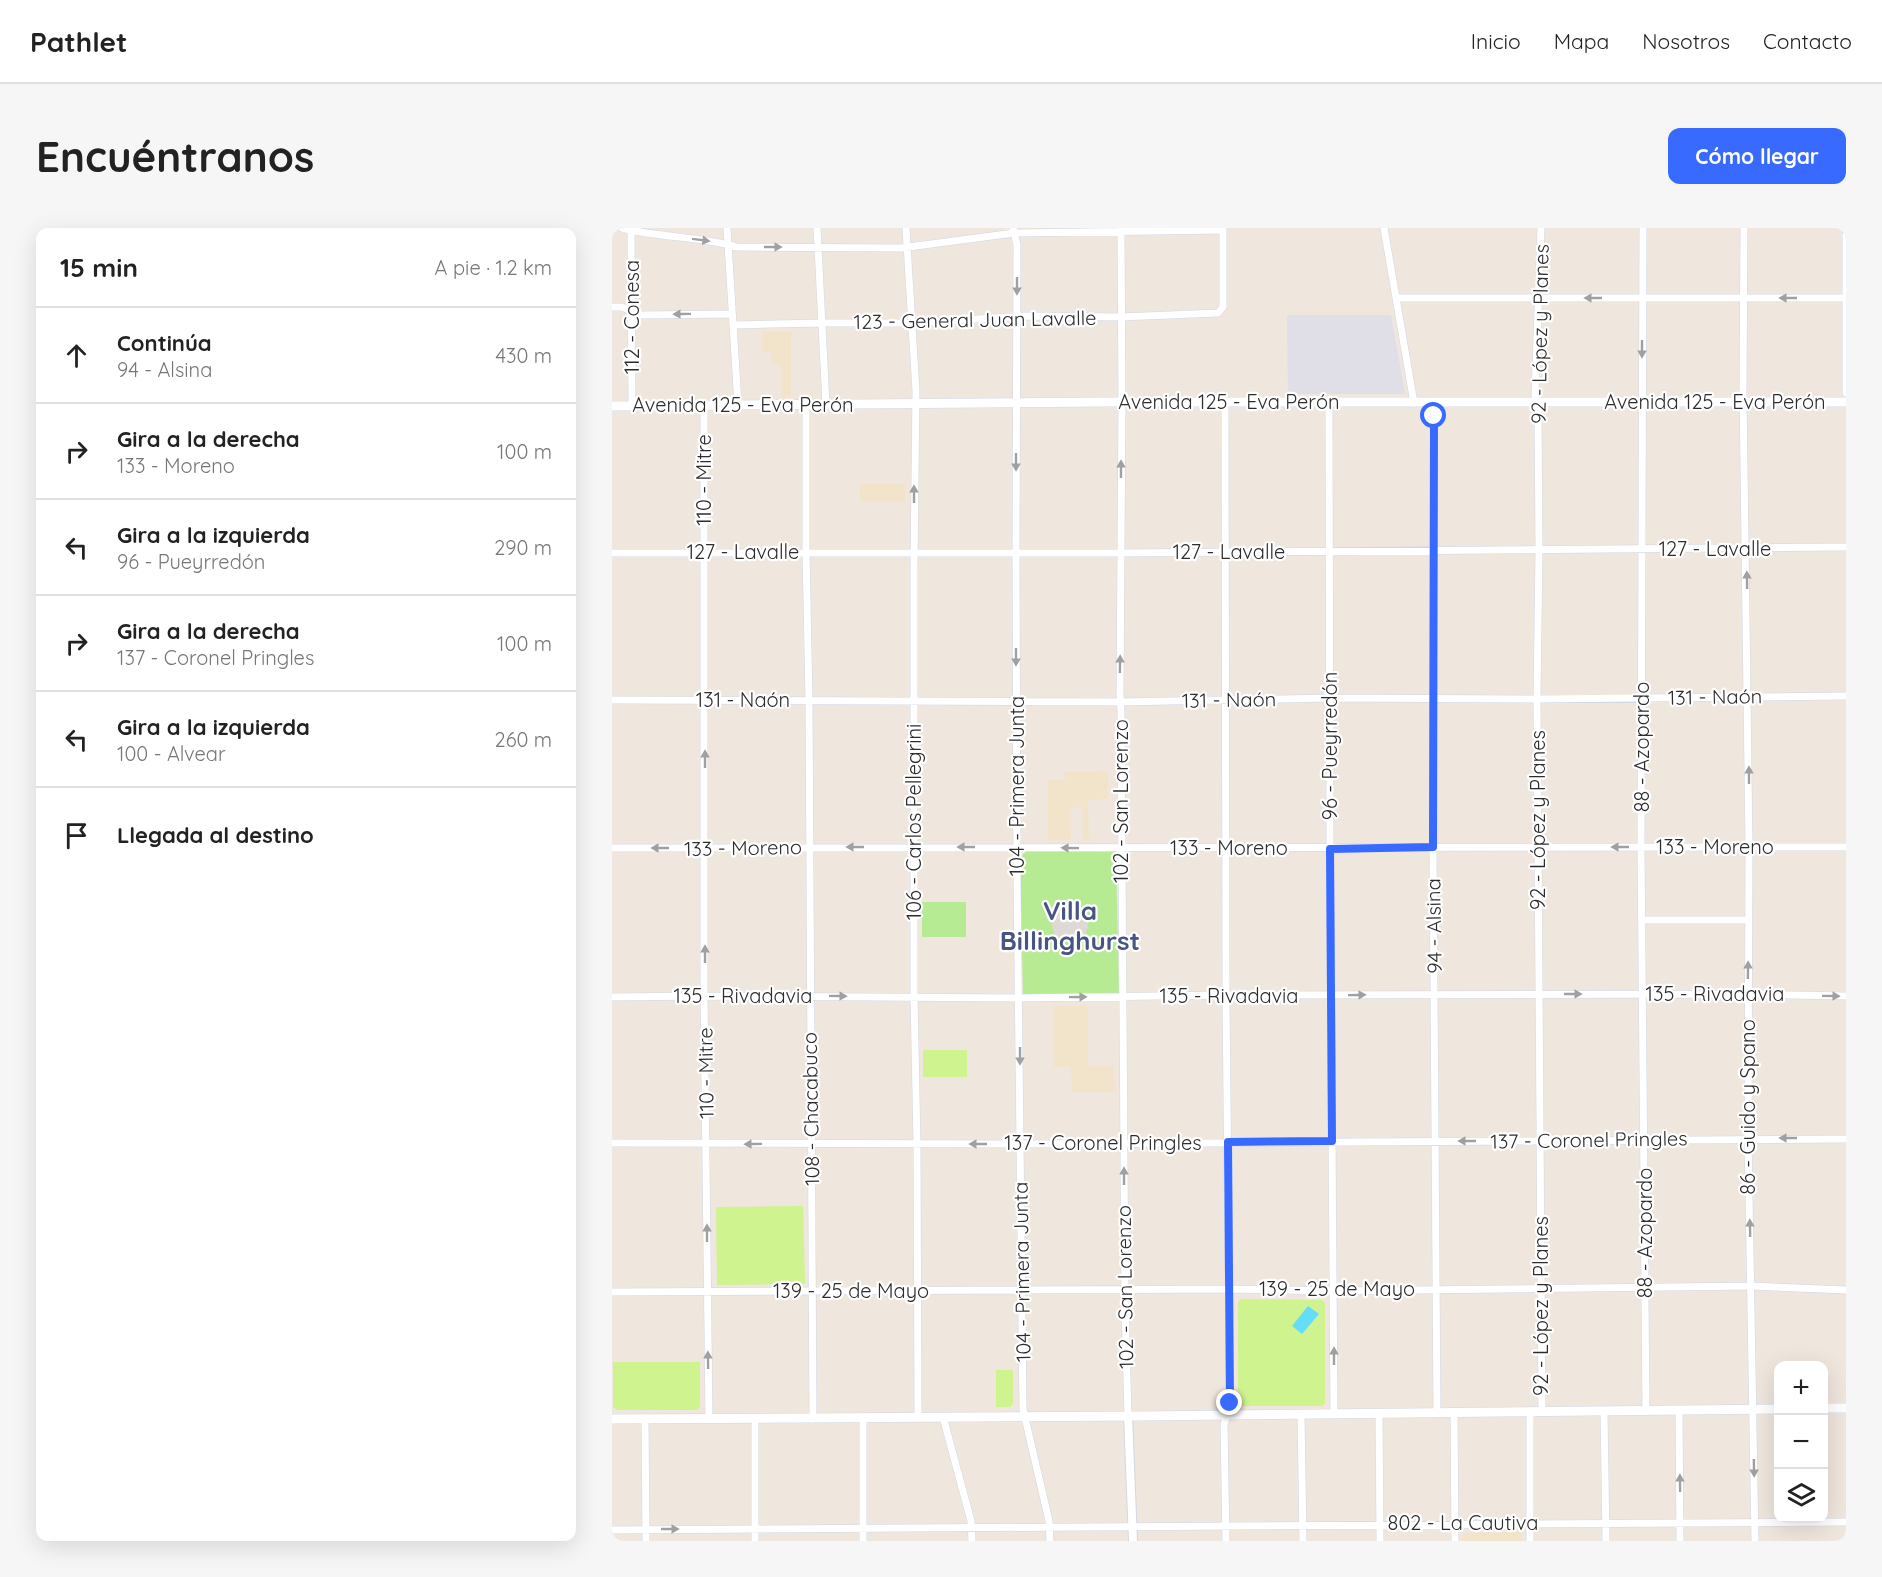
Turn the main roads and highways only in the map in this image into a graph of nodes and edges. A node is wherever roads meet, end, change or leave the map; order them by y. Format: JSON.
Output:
{"nodes":[{"id":1,"x":1846,"y":402,"type":"edge"},
{"id":2,"x":612,"y":406,"type":"edge"},
{"id":3,"x":1828,"y":1408,"type":"edge"},
{"id":4,"x":1846,"y":1408,"type":"edge"},
{"id":5,"x":1774,"y":1409,"type":"edge"},
{"id":6,"x":612,"y":1419,"type":"edge"}],
"edges":[{"from":1,"to":2,"type":"main road","name":"Avenida 125 - Eva Perón"},
{"from":3,"to":4,"type":"main road"},
{"from":5,"to":6,"type":"main road"}]}
